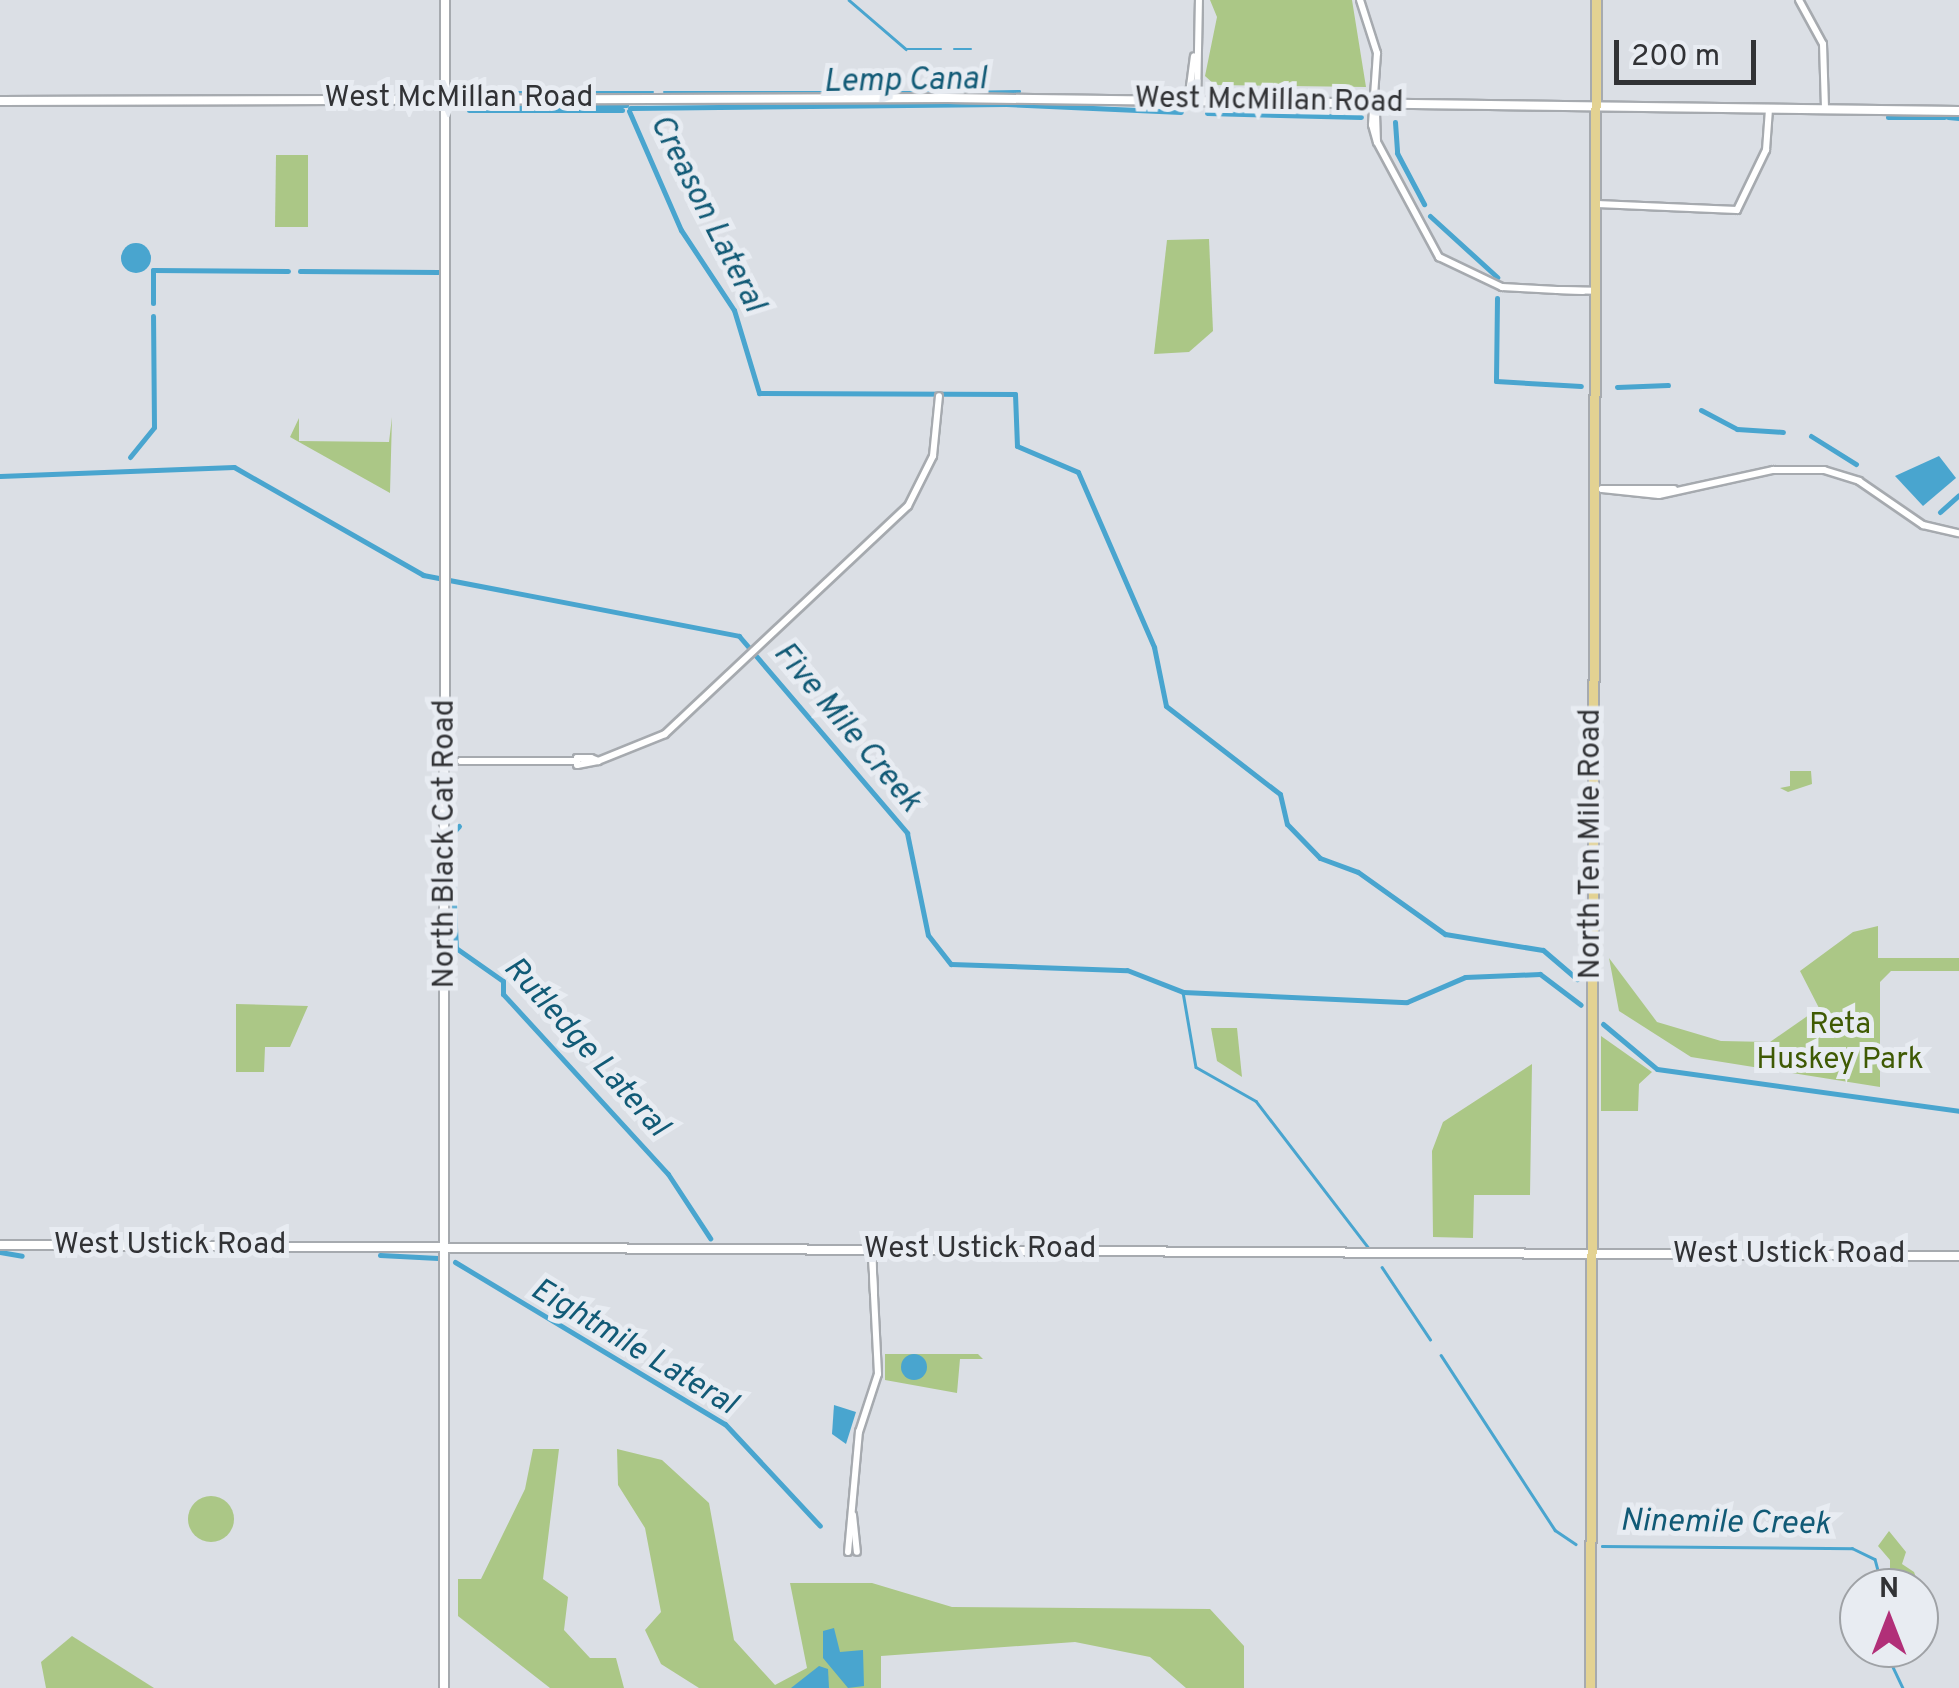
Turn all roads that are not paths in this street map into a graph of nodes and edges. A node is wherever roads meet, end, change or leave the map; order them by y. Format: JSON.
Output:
{"nodes":[{"id":1,"x":445,"y":0,"type":"edge"},
{"id":2,"x":1199,"y":0,"type":"edge"},
{"id":3,"x":1360,"y":0,"type":"edge"},
{"id":4,"x":1596,"y":0,"type":"edge"},
{"id":5,"x":1799,"y":0,"type":"edge"},
{"id":6,"x":444,"y":99,"type":"junction"},
{"id":7,"x":0,"y":101,"type":"edge"},
{"id":8,"x":1193,"y":102,"type":"junction"},
{"id":9,"x":1376,"y":103,"type":"junction"},
{"id":10,"x":1597,"y":106,"type":"junction"},
{"id":11,"x":1769,"y":109,"type":"junction"},
{"id":12,"x":1825,"y":109,"type":"junction"},
{"id":13,"x":1959,"y":110,"type":"edge"},
{"id":14,"x":1597,"y":204,"type":"junction"},
{"id":15,"x":1596,"y":292,"type":"junction"},
{"id":16,"x":938,"y":396,"type":"dead end"},
{"id":17,"x":1599,"y":488,"type":"junction"},
{"id":18,"x":1959,"y":534,"type":"edge"},
{"id":19,"x":446,"y":760,"type":"junction"},
{"id":20,"x":0,"y":1245,"type":"edge"},
{"id":21,"x":446,"y":1246,"type":"junction"},
{"id":22,"x":872,"y":1252,"type":"junction"},
{"id":23,"x":1588,"y":1254,"type":"junction"},
{"id":24,"x":1959,"y":1256,"type":"edge"},
{"id":25,"x":852,"y":1514,"type":"junction"},
{"id":26,"x":848,"y":1552,"type":"dead end"},
{"id":27,"x":857,"y":1552,"type":"dead end"},
{"id":28,"x":444,"y":1688,"type":"edge"},
{"id":29,"x":1590,"y":1688,"type":"edge"}],
"edges":[{"from":1,"to":6,"type":"main road","name":"North Black Cat Road"},
{"from":2,"to":8,"type":"street"},
{"from":3,"to":9,"type":"street"},
{"from":4,"to":10,"type":"main road","name":"North Ten Mile Road"},
{"from":5,"to":12,"type":"street"},
{"from":6,"to":7,"type":"main road","name":"West McMillan Road"},
{"from":6,"to":8,"type":"main road","name":"West McMillan Road"},
{"from":6,"to":19,"type":"main road","name":"North Black Cat Road"},
{"from":8,"to":9,"type":"main road","name":"West McMillan Road"},
{"from":9,"to":10,"type":"main road","name":"West McMillan Road"},
{"from":9,"to":15,"type":"street"},
{"from":10,"to":11,"type":"main road","name":"West McMillan Road"},
{"from":10,"to":14,"type":"main road","name":"North Ten Mile Road"},
{"from":11,"to":12,"type":"main road","name":"West McMillan Road"},
{"from":11,"to":14,"type":"street"},
{"from":12,"to":13,"type":"main road","name":"West McMillan Road"},
{"from":14,"to":15,"type":"main road","name":"North Ten Mile Road"},
{"from":15,"to":17,"type":"main road","name":"North Ten Mile Road"},
{"from":16,"to":19,"type":"street"},
{"from":17,"to":18,"type":"street"},
{"from":17,"to":23,"type":"main road","name":"North Ten Mile Road"},
{"from":19,"to":21,"type":"main road","name":"North Black Cat Road"},
{"from":20,"to":21,"type":"main road","name":"West Ustick Road"},
{"from":21,"to":22,"type":"main road","name":"West Ustick Road"},
{"from":21,"to":28,"type":"main road","name":"North Black Cat Road"},
{"from":22,"to":23,"type":"main road","name":"West Ustick Road"},
{"from":22,"to":25,"type":"street"},
{"from":23,"to":24,"type":"main road","name":"West Ustick Road"},
{"from":23,"to":29,"type":"main road","name":"North Ten Mile Road"},
{"from":25,"to":26,"type":"street"},
{"from":25,"to":27,"type":"street"}]}
